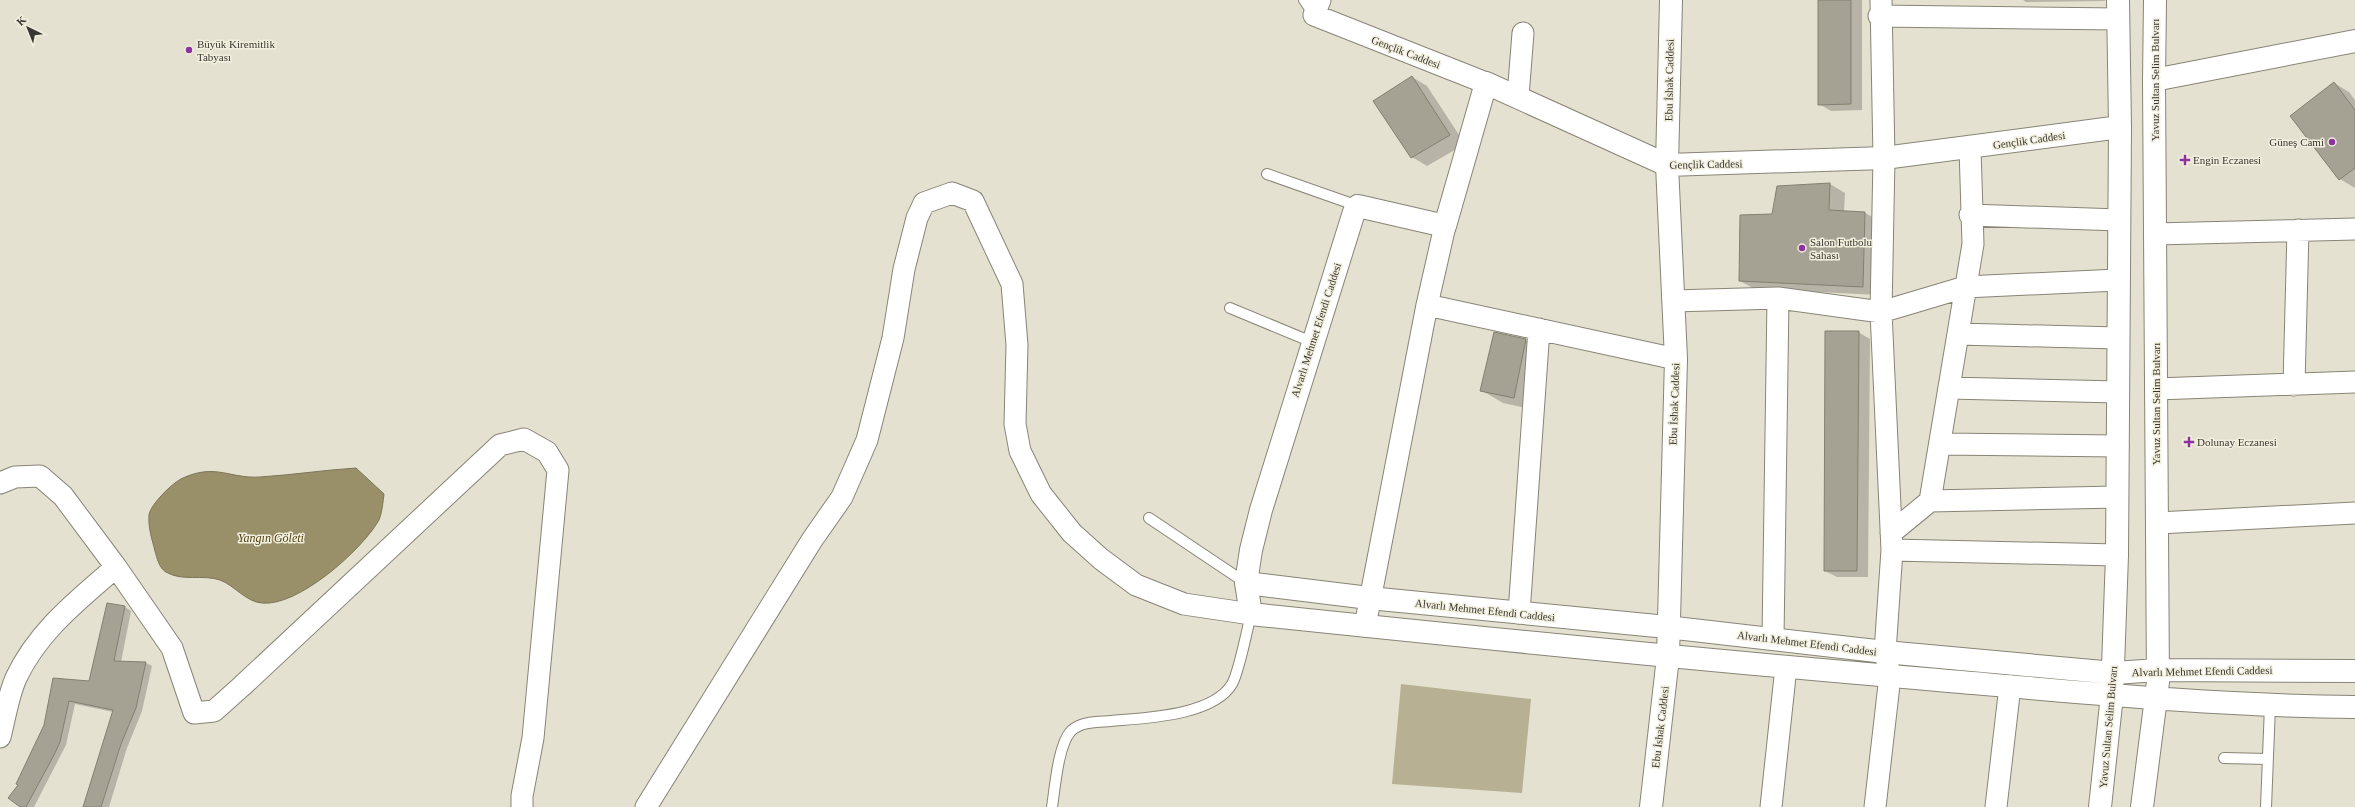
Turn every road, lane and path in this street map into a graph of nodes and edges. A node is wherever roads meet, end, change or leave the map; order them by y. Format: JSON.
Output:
{"nodes":[{"id":1,"x":1671,"y":0,"type":"edge"},
{"id":2,"x":2155,"y":0,"type":"edge"},
{"id":3,"x":1313,"y":5,"type":"edge"},
{"id":4,"x":1880,"y":8,"type":"edge"},
{"id":5,"x":2118,"y":10,"type":"edge"},
{"id":6,"x":1523,"y":32,"type":"dead end"},
{"id":7,"x":2355,"y":41,"type":"edge"},
{"id":8,"x":2154,"y":80,"type":"junction"},
{"id":9,"x":1486,"y":83,"type":"junction"},
{"id":10,"x":1518,"y":96,"type":"junction"},
{"id":11,"x":2120,"y":127,"type":"junction"},
{"id":12,"x":1970,"y":148,"type":"junction"},
{"id":13,"x":1884,"y":158,"type":"junction"},
{"id":14,"x":1667,"y":166,"type":"junction"},
{"id":15,"x":1267,"y":174,"type":"dead end"},
{"id":16,"x":1358,"y":206,"type":"junction"},
{"id":17,"x":1970,"y":215,"type":"junction"},
{"id":18,"x":2119,"y":220,"type":"junction"},
{"id":19,"x":1445,"y":226,"type":"junction"},
{"id":20,"x":2355,"y":228,"type":"edge"},
{"id":21,"x":2298,"y":230,"type":"junction"},
{"id":22,"x":2155,"y":234,"type":"junction"},
{"id":23,"x":2118,"y":280,"type":"junction"},
{"id":24,"x":1965,"y":286,"type":"junction"},
{"id":25,"x":1778,"y":298,"type":"junction"},
{"id":26,"x":1673,"y":301,"type":"junction"},
{"id":27,"x":1427,"y":304,"type":"junction"},
{"id":28,"x":1230,"y":308,"type":"dead end"},
{"id":29,"x":1881,"y":312,"type":"junction"},
{"id":30,"x":1539,"y":329,"type":"junction"},
{"id":31,"x":1958,"y":334,"type":"junction"},
{"id":32,"x":2118,"y":338,"type":"junction"},
{"id":33,"x":1312,"y":342,"type":"junction"},
{"id":34,"x":1676,"y":359,"type":"junction"},
{"id":35,"x":2355,"y":382,"type":"edge"},
{"id":36,"x":2294,"y":384,"type":"junction"},
{"id":37,"x":1949,"y":388,"type":"junction"},
{"id":38,"x":2156,"y":390,"type":"junction"},
{"id":39,"x":2118,"y":392,"type":"junction"},
{"id":40,"x":1940,"y":444,"type":"junction"},
{"id":41,"x":2118,"y":446,"type":"junction"},
{"id":42,"x":0,"y":484,"type":"edge"},
{"id":43,"x":2118,"y":497,"type":"junction"},
{"id":44,"x":1930,"y":501,"type":"junction"},
{"id":45,"x":2355,"y":513,"type":"edge"},
{"id":46,"x":1149,"y":518,"type":"dead end"},
{"id":47,"x":2157,"y":523,"type":"junction"},
{"id":48,"x":1891,"y":542,"type":"junction"},
{"id":49,"x":2117,"y":554,"type":"junction"},
{"id":50,"x":116,"y":567,"type":"junction"},
{"id":51,"x":1246,"y":584,"type":"junction"},
{"id":52,"x":1369,"y":598,"type":"junction"},
{"id":53,"x":1519,"y":613,"type":"junction"},
{"id":54,"x":1251,"y":614,"type":"junction"},
{"id":55,"x":1365,"y":626,"type":"junction"},
{"id":56,"x":1668,"y":627,"type":"junction"},
{"id":57,"x":1773,"y":638,"type":"junction"},
{"id":58,"x":1885,"y":652,"type":"junction"},
{"id":59,"x":1668,"y":657,"type":"junction"},
{"id":60,"x":1786,"y":667,"type":"junction"},
{"id":61,"x":2158,"y":670,"type":"junction"},
{"id":62,"x":2355,"y":671,"type":"edge"},
{"id":63,"x":2114,"y":673,"type":"junction"},
{"id":64,"x":1890,"y":676,"type":"junction"},
{"id":65,"x":2010,"y":686,"type":"junction"},
{"id":66,"x":2112,"y":695,"type":"junction"},
{"id":67,"x":2156,"y":699,"type":"junction"},
{"id":68,"x":2270,"y":706,"type":"junction"},
{"id":69,"x":2355,"y":707,"type":"edge"},
{"id":70,"x":0,"y":737,"type":"edge"},
{"id":71,"x":2224,"y":758,"type":"dead end"},
{"id":72,"x":2268,"y":759,"type":"junction"},
{"id":73,"x":522,"y":807,"type":"edge"},
{"id":74,"x":646,"y":807,"type":"edge"},
{"id":75,"x":1052,"y":807,"type":"edge"},
{"id":76,"x":1651,"y":807,"type":"edge"},
{"id":77,"x":1771,"y":807,"type":"edge"},
{"id":78,"x":1875,"y":807,"type":"edge"},
{"id":79,"x":1996,"y":807,"type":"edge"},
{"id":80,"x":2100,"y":807,"type":"edge"},
{"id":81,"x":2142,"y":807,"type":"edge"},
{"id":82,"x":2266,"y":807,"type":"edge"}],
"edges":[{"from":1,"to":14,"type":"street","name":"Ebu İshak Caddesi"},
{"from":2,"to":8,"type":"street","name":"Yavuz Sultan Selim Bulvarı"},
{"from":3,"to":9,"type":"street","name":"Gençlik Caddesi"},
{"from":4,"to":5,"type":"street"},
{"from":4,"to":13,"type":"street"},
{"from":5,"to":11,"type":"street","name":"Yavuz Sultan Selim Bulvarı"},
{"from":6,"to":10,"type":"street"},
{"from":7,"to":8,"type":"street"},
{"from":8,"to":22,"type":"street","name":"Yavuz Sultan Selim Bulvarı"},
{"from":9,"to":10,"type":"street","name":"Gençlik Caddesi"},
{"from":9,"to":19,"type":"street"},
{"from":10,"to":14,"type":"street","name":"Gençlik Caddesi"},
{"from":11,"to":12,"type":"street","name":"Gençlik Caddesi"},
{"from":11,"to":18,"type":"street","name":"Yavuz Sultan Selim Bulvarı"},
{"from":12,"to":13,"type":"street","name":"Gençlik Caddesi"},
{"from":12,"to":17,"type":"street"},
{"from":13,"to":14,"type":"street","name":"Gençlik Caddesi"},
{"from":13,"to":29,"type":"street"},
{"from":14,"to":26,"type":"street","name":"Ebu İshak Caddesi"},
{"from":15,"to":16,"type":"lane"},
{"from":16,"to":19,"type":"street"},
{"from":16,"to":33,"type":"street","name":"Alvarlı Mehmet Efendi Caddesi"},
{"from":17,"to":18,"type":"street"},
{"from":17,"to":24,"type":"street"},
{"from":18,"to":23,"type":"street","name":"Yavuz Sultan Selim Bulvarı"},
{"from":19,"to":27,"type":"street"},
{"from":20,"to":21,"type":"street"},
{"from":21,"to":22,"type":"street"},
{"from":21,"to":36,"type":"street"},
{"from":22,"to":38,"type":"street","name":"Yavuz Sultan Selim Bulvarı"},
{"from":23,"to":24,"type":"street"},
{"from":23,"to":32,"type":"street","name":"Yavuz Sultan Selim Bulvarı"},
{"from":24,"to":29,"type":"street"},
{"from":24,"to":31,"type":"street"},
{"from":25,"to":26,"type":"street"},
{"from":25,"to":29,"type":"street"},
{"from":25,"to":57,"type":"street"},
{"from":26,"to":34,"type":"street","name":"Ebu İshak Caddesi"},
{"from":27,"to":30,"type":"street"},
{"from":27,"to":52,"type":"street"},
{"from":28,"to":33,"type":"lane"},
{"from":29,"to":48,"type":"street"},
{"from":30,"to":34,"type":"street"},
{"from":30,"to":53,"type":"street"},
{"from":31,"to":32,"type":"street"},
{"from":31,"to":37,"type":"street"},
{"from":32,"to":39,"type":"street","name":"Yavuz Sultan Selim Bulvarı"},
{"from":33,"to":51,"type":"street","name":"Alvarlı Mehmet Efendi Caddesi"},
{"from":34,"to":56,"type":"street","name":"Ebu İshak Caddesi"},
{"from":35,"to":36,"type":"street"},
{"from":36,"to":38,"type":"street"},
{"from":37,"to":39,"type":"street"},
{"from":37,"to":40,"type":"street"},
{"from":38,"to":47,"type":"street","name":"Yavuz Sultan Selim Bulvarı"},
{"from":39,"to":41,"type":"street","name":"Yavuz Sultan Selim Bulvarı"},
{"from":40,"to":41,"type":"street"},
{"from":40,"to":44,"type":"street"},
{"from":41,"to":43,"type":"street","name":"Yavuz Sultan Selim Bulvarı"},
{"from":42,"to":50,"type":"street"},
{"from":43,"to":44,"type":"street"},
{"from":43,"to":49,"type":"street","name":"Yavuz Sultan Selim Bulvarı"},
{"from":44,"to":48,"type":"street"},
{"from":45,"to":47,"type":"street"},
{"from":46,"to":51,"type":"lane"},
{"from":47,"to":61,"type":"street","name":"Yavuz Sultan Selim Bulvarı"},
{"from":48,"to":49,"type":"street"},
{"from":48,"to":58,"type":"street"},
{"from":49,"to":63,"type":"street","name":"Yavuz Sultan Selim Bulvarı"},
{"from":50,"to":70,"type":"street"},
{"from":50,"to":73,"type":"street"},
{"from":51,"to":52,"type":"street","name":"Alvarlı Mehmet Efendi Caddesi"},
{"from":51,"to":54,"type":"street"},
{"from":52,"to":53,"type":"street","name":"Alvarlı Mehmet Efendi Caddesi"},
{"from":52,"to":55,"type":"street"},
{"from":53,"to":56,"type":"street","name":"Alvarlı Mehmet Efendi Caddesi"},
{"from":54,"to":55,"type":"street"},
{"from":54,"to":74,"type":"street"},
{"from":54,"to":75,"type":"lane"},
{"from":55,"to":59,"type":"street"},
{"from":56,"to":57,"type":"street","name":"Alvarlı Mehmet Efendi Caddesi"},
{"from":56,"to":59,"type":"street","name":"Ebu İshak Caddesi"},
{"from":57,"to":58,"type":"street","name":"Alvarlı Mehmet Efendi Caddesi"},
{"from":58,"to":63,"type":"street","name":"Alvarlı Mehmet Efendi Caddesi"},
{"from":58,"to":64,"type":"street"},
{"from":59,"to":60,"type":"street"},
{"from":59,"to":76,"type":"street","name":"Ebu İshak Caddesi"},
{"from":60,"to":64,"type":"street"},
{"from":60,"to":77,"type":"street"},
{"from":61,"to":62,"type":"street","name":"Alvarlı Mehmet Efendi Caddesi"},
{"from":61,"to":63,"type":"street","name":"Alvarlı Mehmet Efendi Caddesi"},
{"from":61,"to":67,"type":"street","name":"Yavuz Sultan Selim Bulvarı"},
{"from":63,"to":66,"type":"street","name":"Yavuz Sultan Selim Bulvarı"},
{"from":64,"to":65,"type":"street"},
{"from":64,"to":78,"type":"street"},
{"from":65,"to":66,"type":"street"},
{"from":65,"to":79,"type":"street"},
{"from":66,"to":67,"type":"street"},
{"from":66,"to":80,"type":"street","name":"Yavuz Sultan Selim Bulvarı"},
{"from":67,"to":68,"type":"street"},
{"from":67,"to":81,"type":"street","name":"Yavuz Sultan Selim Bulvarı"},
{"from":68,"to":69,"type":"street"},
{"from":68,"to":72,"type":"lane"},
{"from":71,"to":72,"type":"lane"},
{"from":72,"to":82,"type":"lane"}]}
